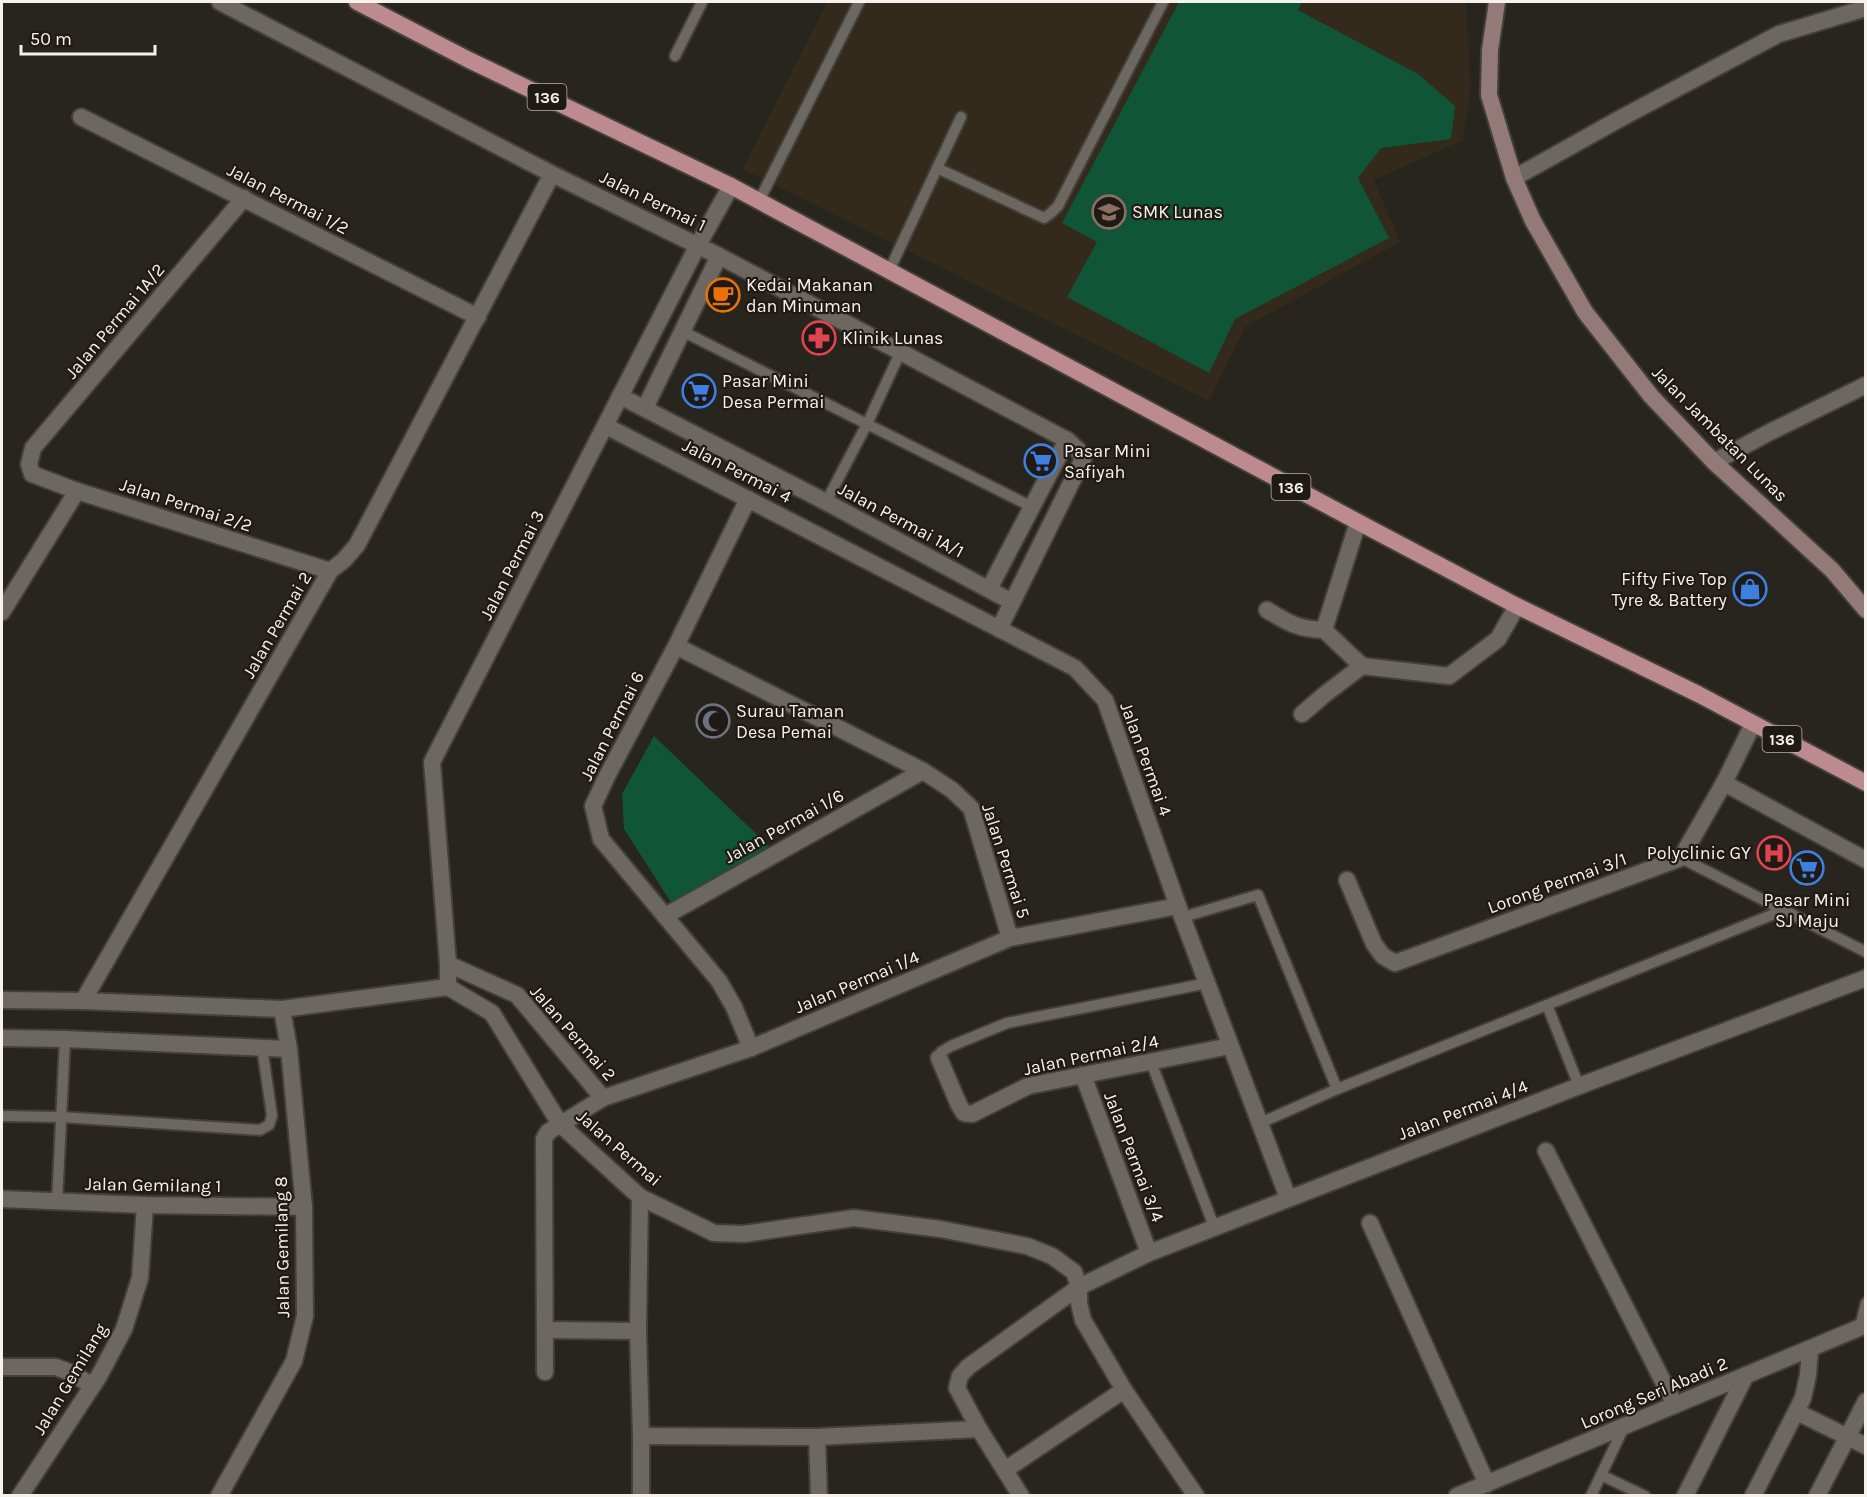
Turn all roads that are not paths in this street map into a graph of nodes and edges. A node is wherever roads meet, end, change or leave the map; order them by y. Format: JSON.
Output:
{"nodes":[{"id":1,"x":220,"y":2,"type":"edge"},
{"id":2,"x":357,"y":2,"type":"edge"},
{"id":3,"x":702,"y":2,"type":"edge"},
{"id":4,"x":859,"y":2,"type":"edge"},
{"id":5,"x":1163,"y":2,"type":"edge"},
{"id":6,"x":1497,"y":2,"type":"edge"},
{"id":7,"x":1866,"y":8,"type":"edge"},
{"id":8,"x":675,"y":56,"type":"dead end"},
{"id":9,"x":81,"y":117,"type":"dead end"},
{"id":10,"x":961,"y":117,"type":"dead end"},
{"id":11,"x":937,"y":168,"type":"junction"},
{"id":12,"x":552,"y":174,"type":"junction"},
{"id":13,"x":1514,"y":178,"type":"junction"},
{"id":14,"x":731,"y":186,"type":"junction"},
{"id":15,"x":244,"y":198,"type":"junction"},
{"id":16,"x":759,"y":201,"type":"junction"},
{"id":17,"x":698,"y":245,"type":"junction"},
{"id":18,"x":719,"y":256,"type":"junction"},
{"id":19,"x":889,"y":271,"type":"junction"},
{"id":20,"x":478,"y":317,"type":"junction"},
{"id":21,"x":682,"y":331,"type":"junction"},
{"id":22,"x":901,"y":351,"type":"junction"},
{"id":23,"x":1866,"y":385,"type":"edge"},
{"id":24,"x":620,"y":396,"type":"junction"},
{"id":25,"x":645,"y":408,"type":"junction"},
{"id":26,"x":867,"y":424,"type":"junction"},
{"id":27,"x":606,"y":426,"type":"junction"},
{"id":28,"x":1067,"y":440,"type":"junction"},
{"id":29,"x":1714,"y":462,"type":"junction"},
{"id":30,"x":32,"y":474,"type":"joint"},
{"id":31,"x":77,"y":491,"type":"junction"},
{"id":32,"x":748,"y":499,"type":"junction"},
{"id":33,"x":826,"y":502,"type":"junction"},
{"id":34,"x":1032,"y":507,"type":"junction"},
{"id":35,"x":1358,"y":522,"type":"junction"},
{"id":36,"x":330,"y":571,"type":"junction"},
{"id":37,"x":989,"y":590,"type":"junction"},
{"id":38,"x":1012,"y":602,"type":"junction"},
{"id":39,"x":1517,"y":606,"type":"junction"},
{"id":40,"x":1267,"y":610,"type":"dead end"},
{"id":41,"x":1866,"y":610,"type":"edge"},
{"id":42,"x":2,"y":612,"type":"edge"},
{"id":43,"x":999,"y":629,"type":"junction"},
{"id":44,"x":1324,"y":630,"type":"junction"},
{"id":45,"x":676,"y":646,"type":"junction"},
{"id":46,"x":1362,"y":666,"type":"junction"},
{"id":47,"x":1302,"y":714,"type":"dead end"},
{"id":48,"x":1753,"y":724,"type":"junction"},
{"id":49,"x":923,"y":771,"type":"junction"},
{"id":50,"x":1724,"y":783,"type":"junction"},
{"id":51,"x":1866,"y":783,"type":"edge"},
{"id":52,"x":1681,"y":858,"type":"junction"},
{"id":53,"x":1866,"y":860,"type":"edge"},
{"id":54,"x":1347,"y":880,"type":"dead end"},
{"id":55,"x":1784,"y":910,"type":"junction"},
{"id":56,"x":1181,"y":911,"type":"junction"},
{"id":57,"x":665,"y":916,"type":"junction"},
{"id":58,"x":1010,"y":938,"type":"junction"},
{"id":59,"x":1866,"y":952,"type":"edge"},
{"id":60,"x":448,"y":964,"type":"junction"},
{"id":61,"x":1866,"y":978,"type":"edge"},
{"id":62,"x":1208,"y":983,"type":"junction"},
{"id":63,"x":448,"y":987,"type":"junction"},
{"id":64,"x":2,"y":1000,"type":"edge"},
{"id":65,"x":83,"y":1001,"type":"junction"},
{"id":66,"x":1547,"y":1005,"type":"junction"},
{"id":67,"x":282,"y":1009,"type":"junction"},
{"id":68,"x":2,"y":1038,"type":"edge"},
{"id":69,"x":65,"y":1039,"type":"junction"},
{"id":70,"x":1230,"y":1046,"type":"junction"},
{"id":71,"x":262,"y":1047,"type":"junction"},
{"id":72,"x":751,"y":1048,"type":"junction"},
{"id":73,"x":289,"y":1049,"type":"junction"},
{"id":74,"x":939,"y":1058,"type":"joint"},
{"id":75,"x":1151,"y":1062,"type":"junction"},
{"id":76,"x":1083,"y":1075,"type":"junction"},
{"id":77,"x":1579,"y":1086,"type":"junction"},
{"id":78,"x":1337,"y":1089,"type":"junction"},
{"id":79,"x":603,"y":1098,"type":"junction"},
{"id":80,"x":2,"y":1116,"type":"edge"},
{"id":81,"x":61,"y":1117,"type":"junction"},
{"id":82,"x":560,"y":1124,"type":"junction"},
{"id":83,"x":1258,"y":1124,"type":"junction"},
{"id":84,"x":1546,"y":1151,"type":"dead end"},
{"id":85,"x":640,"y":1197,"type":"junction"},
{"id":86,"x":1288,"y":1198,"type":"junction"},
{"id":87,"x":2,"y":1199,"type":"edge"},
{"id":88,"x":57,"y":1202,"type":"junction"},
{"id":89,"x":145,"y":1205,"type":"junction"},
{"id":90,"x":304,"y":1206,"type":"junction"},
{"id":91,"x":1370,"y":1223,"type":"dead end"},
{"id":92,"x":1215,"y":1228,"type":"junction"},
{"id":93,"x":1149,"y":1253,"type":"junction"},
{"id":94,"x":1079,"y":1287,"type":"junction"},
{"id":95,"x":1866,"y":1303,"type":"edge"},
{"id":96,"x":1863,"y":1326,"type":"edge"},
{"id":97,"x":545,"y":1330,"type":"junction"},
{"id":98,"x":638,"y":1331,"type":"junction"},
{"id":99,"x":1810,"y":1349,"type":"junction"},
{"id":100,"x":2,"y":1367,"type":"edge"},
{"id":101,"x":545,"y":1372,"type":"dead end"},
{"id":102,"x":1746,"y":1375,"type":"junction"},
{"id":103,"x":92,"y":1386,"type":"junction"},
{"id":104,"x":1124,"y":1390,"type":"junction"},
{"id":105,"x":1866,"y":1401,"type":"edge"},
{"id":106,"x":1675,"y":1405,"type":"junction"},
{"id":107,"x":1797,"y":1413,"type":"junction"},
{"id":108,"x":1624,"y":1427,"type":"junction"},
{"id":109,"x":979,"y":1429,"type":"junction"},
{"id":110,"x":641,"y":1436,"type":"junction"},
{"id":111,"x":816,"y":1437,"type":"junction"},
{"id":112,"x":1847,"y":1437,"type":"junction"},
{"id":113,"x":1866,"y":1446,"type":"edge"},
{"id":114,"x":1005,"y":1470,"type":"junction"},
{"id":115,"x":1601,"y":1475,"type":"junction"},
{"id":116,"x":1487,"y":1484,"type":"junction"},
{"id":117,"x":224,"y":1494,"type":"edge"},
{"id":118,"x":20,"y":1496,"type":"edge"},
{"id":119,"x":640,"y":1496,"type":"edge"},
{"id":120,"x":819,"y":1496,"type":"edge"},
{"id":121,"x":1021,"y":1496,"type":"edge"},
{"id":122,"x":1196,"y":1496,"type":"edge"},
{"id":123,"x":1457,"y":1496,"type":"edge"},
{"id":124,"x":1591,"y":1496,"type":"edge"},
{"id":125,"x":1645,"y":1496,"type":"edge"},
{"id":126,"x":1685,"y":1496,"type":"edge"},
{"id":127,"x":1753,"y":1496,"type":"edge"},
{"id":128,"x":1817,"y":1496,"type":"edge"}],
"edges":[{"from":1,"to":12,"type":"street","name":"Jalan Permai 1"},
{"from":2,"to":14,"type":"main road","number":"136"},
{"from":3,"to":8,"type":"lane"},
{"from":4,"to":16,"type":"lane"},
{"from":5,"to":11,"type":"lane"},
{"from":6,"to":13,"type":"main road","name":"Jalan Jambatan Lunas"},
{"from":7,"to":13,"type":"street"},
{"from":9,"to":15,"type":"street","name":"Jalan Permai 1/2"},
{"from":10,"to":11,"type":"lane"},
{"from":11,"to":19,"type":"lane"},
{"from":12,"to":17,"type":"street","name":"Jalan Permai 1"},
{"from":12,"to":20,"type":"street","name":"Jalan Permai 2"},
{"from":13,"to":29,"type":"main road","name":"Jalan Jambatan Lunas"},
{"from":14,"to":16,"type":"main road","number":"136"},
{"from":14,"to":17,"type":"street","name":"Jalan Permai 3"},
{"from":15,"to":20,"type":"street","name":"Jalan Permai 1/2"},
{"from":15,"to":30,"type":"street","name":"Jalan Permai 1A/2"},
{"from":16,"to":19,"type":"main road","number":"136"},
{"from":17,"to":18,"type":"street","name":"Jalan Permai 1"},
{"from":17,"to":24,"type":"street","name":"Jalan Permai 3"},
{"from":18,"to":21,"type":"street"},
{"from":18,"to":22,"type":"street","name":"Jalan Permai 1"},
{"from":19,"to":35,"type":"main road","number":"136"},
{"from":20,"to":36,"type":"street","name":"Jalan Permai 2"},
{"from":21,"to":25,"type":"street"},
{"from":21,"to":26,"type":"lane"},
{"from":22,"to":26,"type":"lane"},
{"from":22,"to":28,"type":"street","name":"Jalan Permai 1"},
{"from":23,"to":29,"type":"street"},
{"from":24,"to":25,"type":"street","name":"Jalan Permai 1A/1"},
{"from":24,"to":27,"type":"street","name":"Jalan Permai 3"},
{"from":25,"to":33,"type":"street","name":"Jalan Permai 1A/1"},
{"from":26,"to":33,"type":"lane"},
{"from":26,"to":34,"type":"lane"},
{"from":27,"to":32,"type":"street","name":"Jalan Permai 4"},
{"from":27,"to":60,"type":"street","name":"Jalan Permai 3"},
{"from":28,"to":34,"type":"street"},
{"from":28,"to":38,"type":"street"},
{"from":29,"to":41,"type":"main road","name":"Jalan Jambatan Lunas"},
{"from":30,"to":31,"type":"street","name":"Jalan Permai 2/2"},
{"from":31,"to":36,"type":"street","name":"Jalan Permai 2/2"},
{"from":31,"to":42,"type":"street"},
{"from":32,"to":43,"type":"street","name":"Jalan Permai 4"},
{"from":32,"to":45,"type":"street","name":"Jalan Permai 6"},
{"from":33,"to":37,"type":"street","name":"Jalan Permai 1A/1"},
{"from":34,"to":37,"type":"street"},
{"from":35,"to":39,"type":"main road","number":"136"},
{"from":35,"to":44,"type":"street"},
{"from":36,"to":65,"type":"street","name":"Jalan Permai 2"},
{"from":37,"to":38,"type":"street","name":"Jalan Permai 1A/1"},
{"from":38,"to":43,"type":"street"},
{"from":39,"to":46,"type":"street"},
{"from":39,"to":48,"type":"main road","number":"136"},
{"from":40,"to":44,"type":"street"},
{"from":43,"to":56,"type":"street","name":"Jalan Permai 4"},
{"from":44,"to":46,"type":"street"},
{"from":45,"to":49,"type":"street","name":"Jalan Permai 5"},
{"from":45,"to":57,"type":"street","name":"Jalan Permai 6"},
{"from":46,"to":47,"type":"street"},
{"from":48,"to":50,"type":"street"},
{"from":48,"to":51,"type":"main road","number":"136"},
{"from":49,"to":57,"type":"street","name":"Jalan Permai 1/6"},
{"from":49,"to":58,"type":"street","name":"Jalan Permai 5"},
{"from":50,"to":52,"type":"street"},
{"from":50,"to":53,"type":"street"},
{"from":52,"to":54,"type":"street","name":"Lorong Permai 3/1"},
{"from":52,"to":55,"type":"lane"},
{"from":55,"to":59,"type":"lane"},
{"from":55,"to":66,"type":"lane"},
{"from":56,"to":58,"type":"street","name":"Jalan Permai 1/4"},
{"from":56,"to":62,"type":"street","name":"Jalan Permai 4"},
{"from":56,"to":78,"type":"lane"},
{"from":57,"to":72,"type":"street","name":"Jalan Permai 6"},
{"from":58,"to":72,"type":"street","name":"Jalan Permai 1/4"},
{"from":60,"to":63,"type":"street","name":"Jalan Permai 3"},
{"from":60,"to":79,"type":"street","name":"Jalan Permai 2"},
{"from":61,"to":77,"type":"street","name":"Jalan Permai 4/4"},
{"from":62,"to":70,"type":"street","name":"Jalan Permai 4"},
{"from":62,"to":74,"type":"lane"},
{"from":63,"to":67,"type":"street"},
{"from":63,"to":82,"type":"street","name":"Jalan Permai"},
{"from":64,"to":65,"type":"street"},
{"from":65,"to":67,"type":"street"},
{"from":66,"to":77,"type":"lane"},
{"from":66,"to":78,"type":"lane"},
{"from":67,"to":73,"type":"street","name":"Jalan Gemilang 8"},
{"from":68,"to":69,"type":"street"},
{"from":69,"to":71,"type":"street"},
{"from":69,"to":81,"type":"lane"},
{"from":70,"to":75,"type":"street","name":"Jalan Permai 2/4"},
{"from":70,"to":83,"type":"street","name":"Jalan Permai 4"},
{"from":71,"to":73,"type":"street"},
{"from":71,"to":81,"type":"lane"},
{"from":72,"to":79,"type":"street","name":"Jalan Permai 1/4"},
{"from":73,"to":90,"type":"street","name":"Jalan Gemilang 8"},
{"from":74,"to":76,"type":"street","name":"Jalan Permai 2/4"},
{"from":75,"to":76,"type":"street","name":"Jalan Permai 2/4"},
{"from":75,"to":92,"type":"lane"},
{"from":76,"to":93,"type":"street","name":"Jalan Permai 3/4"},
{"from":77,"to":86,"type":"street","name":"Jalan Permai 4/4"},
{"from":78,"to":83,"type":"lane"},
{"from":79,"to":82,"type":"street","name":"Jalan Permai 1/4"},
{"from":80,"to":81,"type":"lane"},
{"from":81,"to":88,"type":"lane"},
{"from":82,"to":85,"type":"street","name":"Jalan Permai"},
{"from":82,"to":97,"type":"street"},
{"from":83,"to":86,"type":"street","name":"Jalan Permai 4"},
{"from":84,"to":106,"type":"street"},
{"from":85,"to":94,"type":"street","name":"Jalan Permai"},
{"from":85,"to":98,"type":"street"},
{"from":86,"to":92,"type":"street","name":"Jalan Permai 4/4"},
{"from":87,"to":88,"type":"street","name":"Jalan Gemilang 1"},
{"from":88,"to":89,"type":"street","name":"Jalan Gemilang 1"},
{"from":89,"to":90,"type":"street","name":"Jalan Gemilang 1"},
{"from":89,"to":103,"type":"street","name":"Jalan Gemilang"},
{"from":90,"to":117,"type":"street","name":"Jalan Gemilang 8"},
{"from":91,"to":116,"type":"street"},
{"from":92,"to":93,"type":"street","name":"Jalan Permai 4/4"},
{"from":93,"to":94,"type":"street","name":"Jalan Permai 4/4"},
{"from":94,"to":104,"type":"street"},
{"from":94,"to":109,"type":"street","name":"Jalan Permai 4/4"},
{"from":95,"to":96,"type":"lane"},
{"from":96,"to":99,"type":"street","name":"Lorong Seri Abadi 2"},
{"from":97,"to":98,"type":"street"},
{"from":97,"to":101,"type":"street"},
{"from":98,"to":110,"type":"street"},
{"from":99,"to":102,"type":"street","name":"Lorong Seri Abadi 2"},
{"from":99,"to":107,"type":"street"},
{"from":100,"to":103,"type":"street"},
{"from":102,"to":106,"type":"street","name":"Lorong Seri Abadi 2"},
{"from":102,"to":126,"type":"street"},
{"from":103,"to":118,"type":"street","name":"Jalan Gemilang"},
{"from":104,"to":114,"type":"street"},
{"from":104,"to":122,"type":"street"},
{"from":105,"to":112,"type":"street"},
{"from":106,"to":108,"type":"street","name":"Lorong Seri Abadi 2"},
{"from":107,"to":112,"type":"street"},
{"from":107,"to":127,"type":"street"},
{"from":108,"to":115,"type":"lane"},
{"from":108,"to":116,"type":"street","name":"Lorong Seri Abadi 2"},
{"from":109,"to":111,"type":"street"},
{"from":109,"to":114,"type":"street","name":"Jalan Permai 4/4"},
{"from":110,"to":111,"type":"street"},
{"from":110,"to":119,"type":"street"},
{"from":111,"to":120,"type":"street"},
{"from":112,"to":113,"type":"street"},
{"from":112,"to":128,"type":"street"},
{"from":114,"to":121,"type":"street","name":"Jalan Permai 4/4"},
{"from":115,"to":124,"type":"lane"},
{"from":115,"to":125,"type":"lane"},
{"from":116,"to":123,"type":"street","name":"Lorong Seri Abadi 2"}]}
